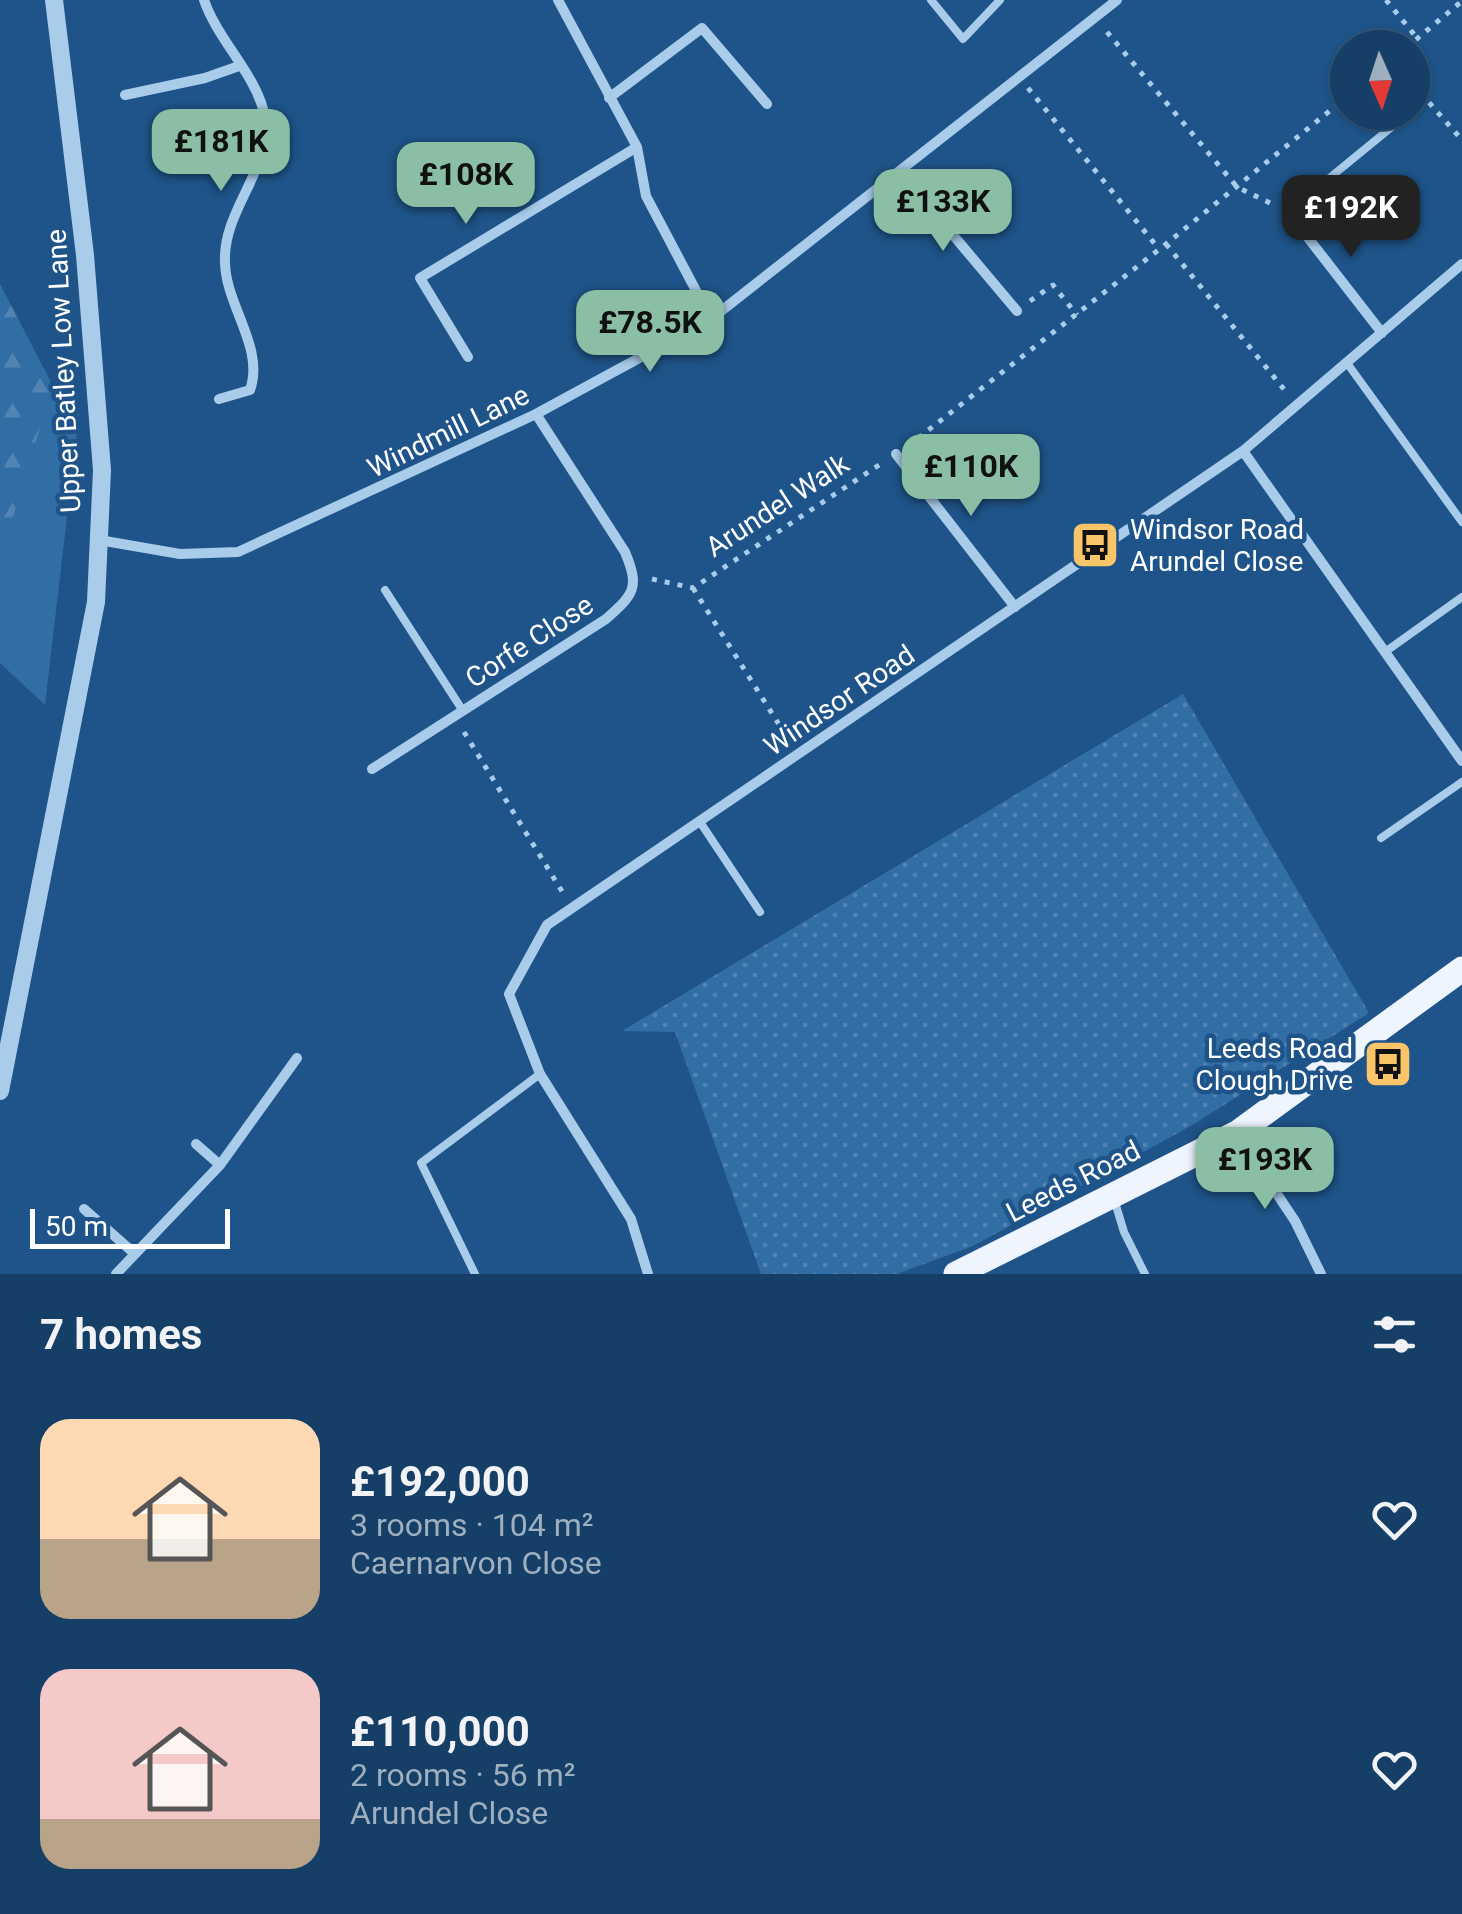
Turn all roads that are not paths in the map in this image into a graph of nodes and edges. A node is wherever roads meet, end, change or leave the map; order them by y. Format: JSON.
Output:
{"nodes":[{"id":1,"x":54,"y":0,"type":"edge"},
{"id":2,"x":204,"y":0,"type":"edge"},
{"id":3,"x":558,"y":0,"type":"edge"},
{"id":4,"x":931,"y":0,"type":"edge"},
{"id":5,"x":1000,"y":0,"type":"edge"},
{"id":6,"x":1117,"y":0,"type":"edge"},
{"id":7,"x":240,"y":66,"type":"junction"},
{"id":8,"x":125,"y":95,"type":"dead end"},
{"id":9,"x":609,"y":98,"type":"junction"},
{"id":10,"x":767,"y":104,"type":"dead end"},
{"id":11,"x":1388,"y":130,"type":"edge"},
{"id":12,"x":637,"y":147,"type":"junction"},
{"id":13,"x":900,"y":172,"type":"junction"},
{"id":14,"x":1288,"y":212,"type":"joint"},
{"id":15,"x":1462,"y":264,"type":"edge"},
{"id":16,"x":1017,"y":311,"type":"road end"},
{"id":17,"x":711,"y":319,"type":"junction"},
{"id":18,"x":1382,"y":333,"type":"junction"},
{"id":19,"x":468,"y":356,"type":"dead end"},
{"id":20,"x":1347,"y":363,"type":"junction"},
{"id":21,"x":219,"y":398,"type":"dead end"},
{"id":22,"x":536,"y":414,"type":"junction"},
{"id":23,"x":1243,"y":452,"type":"junction"},
{"id":24,"x":896,"y":454,"type":"road end"},
{"id":25,"x":1462,"y":522,"type":"edge"},
{"id":26,"x":99,"y":540,"type":"junction"},
{"id":27,"x":384,"y":590,"type":"dead end"},
{"id":28,"x":1462,"y":597,"type":"edge"},
{"id":29,"x":1014,"y":608,"type":"junction"},
{"id":30,"x":1385,"y":652,"type":"junction"},
{"id":31,"x":458,"y":714,"type":"junction"},
{"id":32,"x":1462,"y":762,"type":"edge"},
{"id":33,"x":372,"y":769,"type":"dead end"},
{"id":34,"x":1462,"y":782,"type":"edge"},
{"id":35,"x":700,"y":822,"type":"junction"},
{"id":36,"x":1382,"y":838,"type":"dead end"},
{"id":37,"x":760,"y":912,"type":"dead end"},
{"id":38,"x":1462,"y":969,"type":"edge"},
{"id":39,"x":297,"y":1058,"type":"dead end"},
{"id":40,"x":540,"y":1074,"type":"junction"},
{"id":41,"x":0,"y":1091,"type":"edge"},
{"id":42,"x":1237,"y":1133,"type":"junction"},
{"id":43,"x":196,"y":1144,"type":"dead end"},
{"id":44,"x":220,"y":1164,"type":"junction"},
{"id":45,"x":1112,"y":1195,"type":"junction"},
{"id":46,"x":84,"y":1209,"type":"dead end"},
{"id":47,"x":134,"y":1254,"type":"junction"},
{"id":48,"x":116,"y":1274,"type":"edge"},
{"id":49,"x":474,"y":1274,"type":"edge"},
{"id":50,"x":648,"y":1274,"type":"edge"},
{"id":51,"x":956,"y":1274,"type":"edge"},
{"id":52,"x":1145,"y":1274,"type":"edge"},
{"id":53,"x":1321,"y":1274,"type":"edge"}],
"edges":[{"from":1,"to":26,"type":"street","name":"Upper Batley Low Lane"},
{"from":2,"to":7,"type":"street"},
{"from":3,"to":9,"type":"street"},
{"from":4,"to":5,"type":"lane"},
{"from":6,"to":13,"type":"street","name":"Windmill Lane"},
{"from":7,"to":8,"type":"street"},
{"from":7,"to":21,"type":"street"},
{"from":9,"to":10,"type":"street"},
{"from":9,"to":12,"type":"street"},
{"from":11,"to":14,"type":"lane"},
{"from":12,"to":17,"type":"street"},
{"from":12,"to":19,"type":"street"},
{"from":13,"to":16,"type":"street"},
{"from":13,"to":17,"type":"street","name":"Windmill Lane"},
{"from":14,"to":18,"type":"street"},
{"from":15,"to":18,"type":"street","name":"Windsor Road"},
{"from":17,"to":22,"type":"street","name":"Windmill Lane"},
{"from":18,"to":20,"type":"street","name":"Windsor Road"},
{"from":20,"to":23,"type":"street","name":"Windsor Road"},
{"from":20,"to":25,"type":"lane"},
{"from":22,"to":26,"type":"street","name":"Windmill Lane"},
{"from":22,"to":31,"type":"street","name":"Corfe Close"},
{"from":23,"to":29,"type":"street","name":"Windsor Road"},
{"from":23,"to":30,"type":"street"},
{"from":24,"to":29,"type":"street"},
{"from":26,"to":41,"type":"street","name":"Upper Batley Low Lane"},
{"from":27,"to":31,"type":"lane"},
{"from":28,"to":30,"type":"lane"},
{"from":29,"to":35,"type":"street","name":"Windsor Road"},
{"from":30,"to":32,"type":"street"},
{"from":31,"to":33,"type":"street","name":"Corfe Close"},
{"from":34,"to":36,"type":"lane"},
{"from":35,"to":37,"type":"lane"},
{"from":35,"to":40,"type":"street","name":"Windsor Road"},
{"from":38,"to":42,"type":"main road","name":"Leeds Road"},
{"from":39,"to":44,"type":"street"},
{"from":40,"to":49,"type":"lane"},
{"from":40,"to":50,"type":"street","name":"Windsor Road"},
{"from":42,"to":45,"type":"main road","name":"Leeds Road"},
{"from":42,"to":53,"type":"street"},
{"from":43,"to":44,"type":"street"},
{"from":44,"to":47,"type":"street"},
{"from":45,"to":51,"type":"main road","name":"Leeds Road"},
{"from":45,"to":52,"type":"lane"},
{"from":46,"to":47,"type":"street"},
{"from":47,"to":48,"type":"street"}]}
